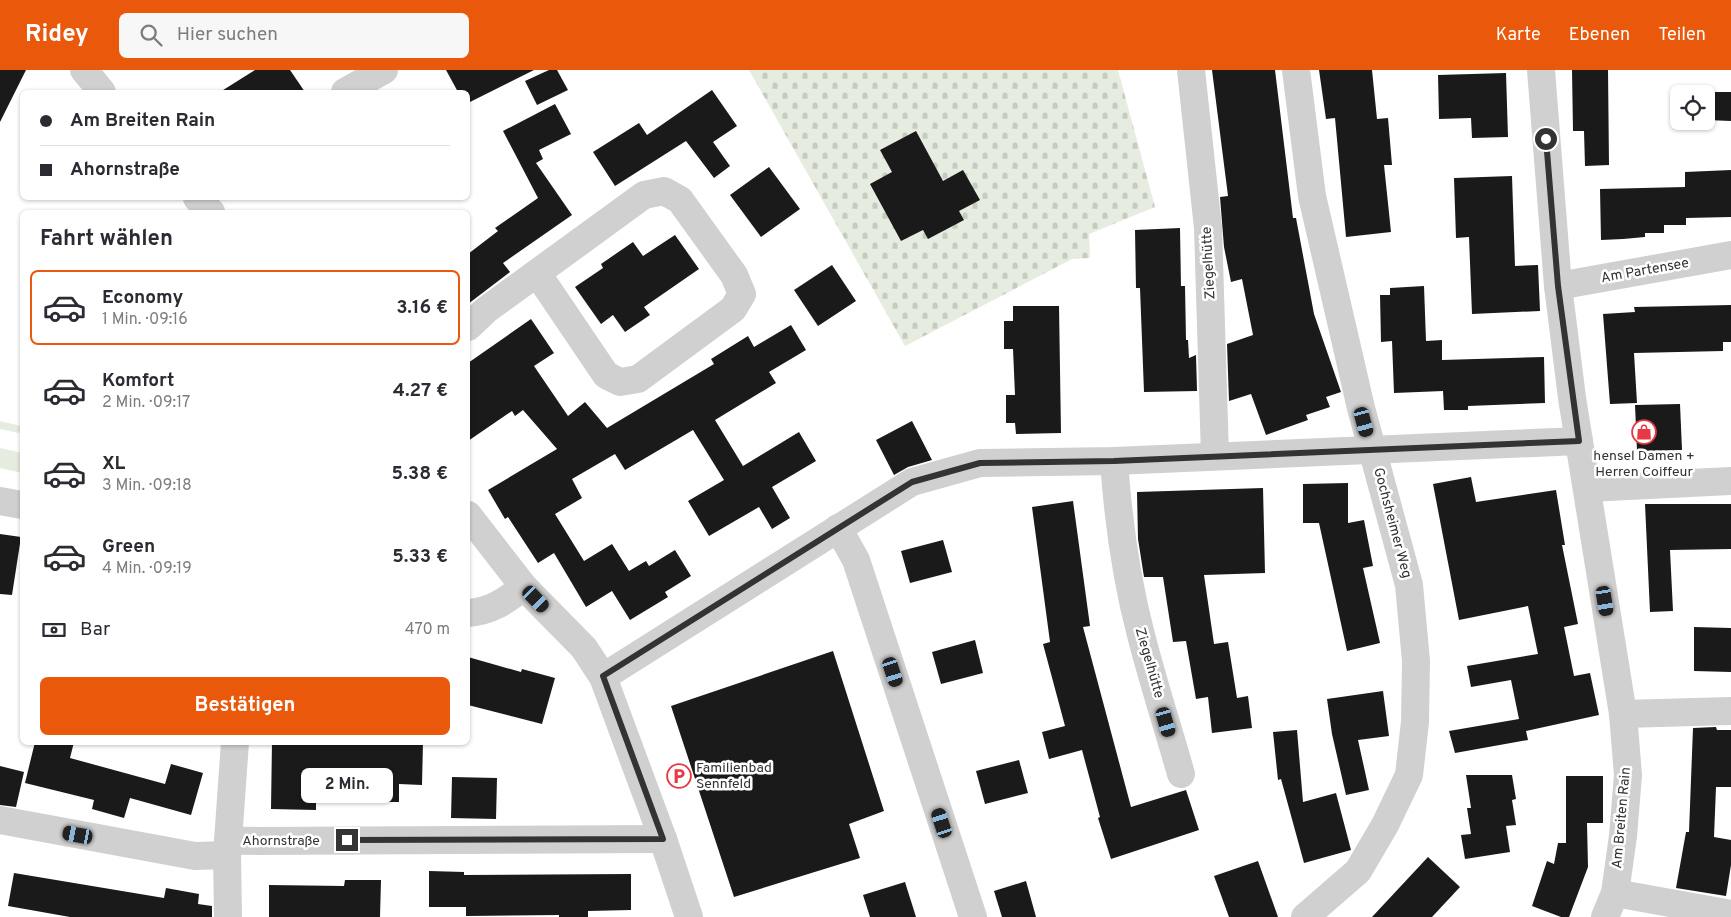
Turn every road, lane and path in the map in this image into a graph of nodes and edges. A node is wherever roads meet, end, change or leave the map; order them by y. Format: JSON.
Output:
{"nodes":[{"id":1,"x":84,"y":70,"type":"edge"},
{"id":2,"x":384,"y":70,"type":"edge"},
{"id":3,"x":1191,"y":70,"type":"edge"},
{"id":4,"x":1296,"y":70,"type":"edge"},
{"id":5,"x":1541,"y":70,"type":"edge"},
{"id":6,"x":100,"y":90,"type":"edge"},
{"id":7,"x":349,"y":90,"type":"edge"},
{"id":8,"x":199,"y":200,"type":"edge"},
{"id":9,"x":209,"y":210,"type":"edge"},
{"id":10,"x":1731,"y":255,"type":"edge"},
{"id":11,"x":537,"y":273,"type":"junction"},
{"id":12,"x":1558,"y":286,"type":"junction"},
{"id":13,"x":470,"y":325,"type":"edge"},
{"id":14,"x":1579,"y":441,"type":"junction"},
{"id":15,"x":1372,"y":451,"type":"junction"},
{"id":16,"x":1215,"y":456,"type":"junction"},
{"id":17,"x":1114,"y":461,"type":"junction"},
{"id":18,"x":1731,"y":481,"type":"edge"},
{"id":19,"x":1588,"y":488,"type":"junction"},
{"id":20,"x":0,"y":501,"type":"edge"},
{"id":21,"x":20,"y":505,"type":"edge"},
{"id":22,"x":470,"y":518,"type":"edge"},
{"id":23,"x":838,"y":528,"type":"junction"},
{"id":24,"x":524,"y":587,"type":"junction"},
{"id":25,"x":470,"y":613,"type":"edge"},
{"id":26,"x":603,"y":676,"type":"junction"},
{"id":27,"x":1731,"y":710,"type":"edge"},
{"id":28,"x":1623,"y":714,"type":"junction"},
{"id":29,"x":235,"y":745,"type":"edge"},
{"id":30,"x":1181,"y":774,"type":"dead end"},
{"id":31,"x":0,"y":820,"type":"edge"},
{"id":32,"x":663,"y":839,"type":"junction"},
{"id":33,"x":228,"y":848,"type":"junction"},
{"id":34,"x":1610,"y":905,"type":"edge"},
{"id":35,"x":1731,"y":914,"type":"edge"},
{"id":36,"x":228,"y":917,"type":"edge"},
{"id":37,"x":689,"y":917,"type":"edge"},
{"id":38,"x":973,"y":917,"type":"edge"},
{"id":39,"x":1305,"y":917,"type":"edge"}],
"edges":[{"from":1,"to":6,"type":"street"},
{"from":2,"to":7,"type":"street"},
{"from":3,"to":16,"type":"street","name":"Ziegelhütte"},
{"from":4,"to":15,"type":"street","name":"Gochsheimer Weg"},
{"from":5,"to":12,"type":"street","name":"Am Breiten Rain"},
{"from":8,"to":9,"type":"street"},
{"from":10,"to":12,"type":"street","name":"Am Partensee"},
{"from":11,"to":11,"type":"street"},
{"from":11,"to":13,"type":"street"},
{"from":12,"to":14,"type":"street","name":"Am Breiten Rain"},
{"from":14,"to":15,"type":"street"},
{"from":14,"to":19,"type":"street","name":"Am Breiten Rain"},
{"from":15,"to":16,"type":"street"},
{"from":15,"to":39,"type":"street","name":"Gochsheimer Weg"},
{"from":16,"to":17,"type":"street"},
{"from":17,"to":23,"type":"street"},
{"from":17,"to":30,"type":"street","name":"Ziegelhütte"},
{"from":18,"to":19,"type":"street"},
{"from":19,"to":28,"type":"street","name":"Am Breiten Rain"},
{"from":20,"to":21,"type":"street"},
{"from":22,"to":24,"type":"street"},
{"from":23,"to":26,"type":"street"},
{"from":23,"to":38,"type":"street"},
{"from":24,"to":25,"type":"street"},
{"from":24,"to":26,"type":"street"},
{"from":26,"to":32,"type":"street"},
{"from":27,"to":28,"type":"street"},
{"from":28,"to":34,"type":"street","name":"Am Breiten Rain"},
{"from":29,"to":33,"type":"street"},
{"from":31,"to":33,"type":"street","name":"Ahornstraße"},
{"from":32,"to":33,"type":"street","name":"Ahornstraße"},
{"from":32,"to":37,"type":"street"},
{"from":33,"to":36,"type":"street"},
{"from":34,"to":35,"type":"street","name":"Am Breiten Rain"}]}
